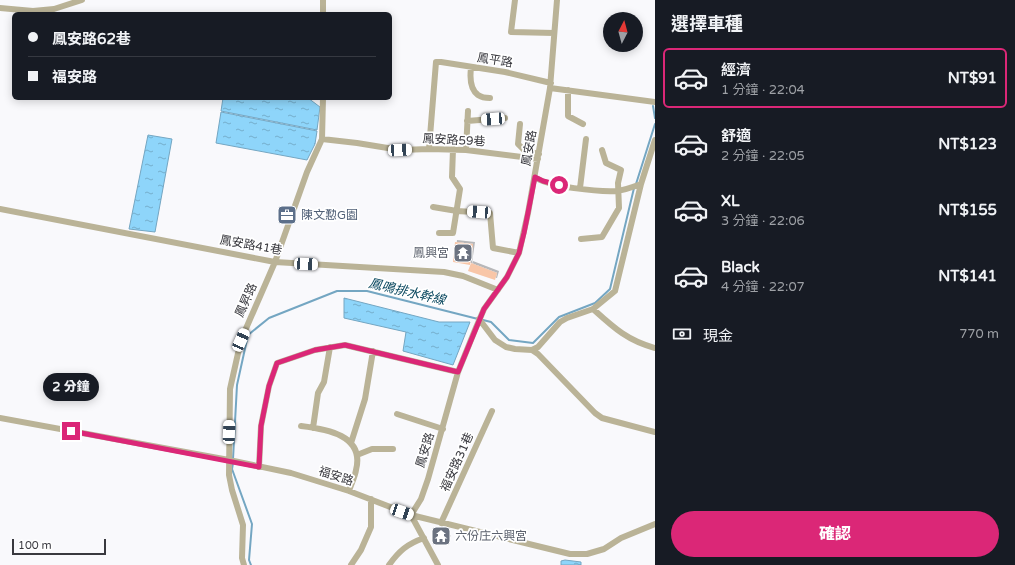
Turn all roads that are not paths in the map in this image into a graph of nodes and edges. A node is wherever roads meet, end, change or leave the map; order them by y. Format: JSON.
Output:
{"nodes":[{"id":1,"x":82,"y":0,"type":"edge"},
{"id":2,"x":323,"y":0,"type":"edge"},
{"id":3,"x":515,"y":0,"type":"edge"},
{"id":4,"x":557,"y":0,"type":"edge"},
{"id":5,"x":0,"y":8,"type":"edge"},
{"id":6,"x":323,"y":12,"type":"edge"},
{"id":7,"x":554,"y":33,"type":"junction"},
{"id":8,"x":471,"y":68,"type":"junction"},
{"id":9,"x":551,"y":85,"type":"junction"},
{"id":10,"x":568,"y":90,"type":"junction"},
{"id":11,"x":490,"y":98,"type":"dead end"},
{"id":12,"x":323,"y":100,"type":"edge"},
{"id":13,"x":655,"y":102,"type":"edge"},
{"id":14,"x":468,"y":111,"type":"dead end"},
{"id":15,"x":505,"y":118,"type":"dead end"},
{"id":16,"x":468,"y":121,"type":"junction"},
{"id":17,"x":520,"y":124,"type":"dead end"},
{"id":18,"x":583,"y":124,"type":"dead end"},
{"id":19,"x":322,"y":139,"type":"junction"},
{"id":20,"x":586,"y":139,"type":"dead end"},
{"id":21,"x":655,"y":140,"type":"edge"},
{"id":22,"x":429,"y":148,"type":"junction"},
{"id":23,"x":453,"y":149,"type":"junction"},
{"id":24,"x":466,"y":150,"type":"junction"},
{"id":25,"x":602,"y":150,"type":"dead end"},
{"id":26,"x":538,"y":157,"type":"junction"},
{"id":27,"x":535,"y":177,"type":"junction"},
{"id":28,"x":637,"y":185,"type":"junction"},
{"id":29,"x":580,"y":188,"type":"junction"},
{"id":30,"x":619,"y":190,"type":"junction"},
{"id":31,"x":433,"y":208,"type":"dead end"},
{"id":32,"x":0,"y":209,"type":"edge"},
{"id":33,"x":457,"y":211,"type":"junction"},
{"id":34,"x":439,"y":233,"type":"dead end"},
{"id":35,"x":581,"y":239,"type":"dead end"},
{"id":36,"x":519,"y":253,"type":"junction"},
{"id":37,"x":275,"y":262,"type":"junction"},
{"id":38,"x":498,"y":290,"type":"junction"},
{"id":39,"x":593,"y":309,"type":"junction"},
{"id":40,"x":479,"y":319,"type":"junction"},
{"id":41,"x":330,"y":347,"type":"junction"},
{"id":42,"x":655,"y":348,"type":"edge"},
{"id":43,"x":532,"y":350,"type":"junction"},
{"id":44,"x":373,"y":351,"type":"junction"},
{"id":45,"x":458,"y":372,"type":"junction"},
{"id":46,"x":492,"y":411,"type":"dead end"},
{"id":47,"x":397,"y":414,"type":"dead end"},
{"id":48,"x":0,"y":418,"type":"edge"},
{"id":49,"x":301,"y":426,"type":"dead end"},
{"id":50,"x":313,"y":428,"type":"junction"},
{"id":51,"x":443,"y":429,"type":"junction"},
{"id":52,"x":655,"y":432,"type":"edge"},
{"id":53,"x":351,"y":443,"type":"junction"},
{"id":54,"x":393,"y":449,"type":"dead end"},
{"id":55,"x":357,"y":455,"type":"junction"},
{"id":56,"x":229,"y":460,"type":"junction"},
{"id":57,"x":259,"y":467,"type":"junction"},
{"id":58,"x":349,"y":491,"type":"junction"},
{"id":59,"x":371,"y":499,"type":"junction"},
{"id":60,"x":412,"y":515,"type":"junction"},
{"id":61,"x":441,"y":523,"type":"junction"},
{"id":62,"x":655,"y":524,"type":"edge"},
{"id":63,"x":424,"y":538,"type":"junction"},
{"id":64,"x":244,"y":565,"type":"edge"},
{"id":65,"x":351,"y":565,"type":"edge"},
{"id":66,"x":390,"y":565,"type":"edge"},
{"id":67,"x":438,"y":565,"type":"edge"}],
"edges":[{"from":1,"to":5,"type":"street"},
{"from":2,"to":6,"type":"street"},
{"from":3,"to":7,"type":"street"},
{"from":4,"to":7,"type":"street","name":"鳳安路"},
{"from":7,"to":9,"type":"street","name":"鳳安路"},
{"from":8,"to":9,"type":"street","name":"鳳平路"},
{"from":8,"to":11,"type":"street"},
{"from":8,"to":22,"type":"street","name":"鳳平路"},
{"from":9,"to":10,"type":"street","name":"鳳平路"},
{"from":9,"to":26,"type":"street","name":"鳳安路"},
{"from":10,"to":13,"type":"street","name":"鳳平路"},
{"from":10,"to":18,"type":"street"},
{"from":12,"to":19,"type":"street","name":"鳳昇路"},
{"from":14,"to":16,"type":"street"},
{"from":15,"to":16,"type":"street"},
{"from":16,"to":24,"type":"street"},
{"from":17,"to":26,"type":"street"},
{"from":19,"to":22,"type":"street","name":"鳳安路59巷"},
{"from":19,"to":37,"type":"street","name":"鳳昇路"},
{"from":20,"to":29,"type":"street"},
{"from":21,"to":28,"type":"street"},
{"from":22,"to":23,"type":"street","name":"鳳安路59巷"},
{"from":23,"to":24,"type":"street","name":"鳳安路59巷"},
{"from":23,"to":33,"type":"street"},
{"from":24,"to":26,"type":"street","name":"鳳安路59巷"},
{"from":25,"to":30,"type":"street"},
{"from":26,"to":27,"type":"street","name":"鳳安路"},
{"from":27,"to":29,"type":"street"},
{"from":27,"to":36,"type":"street","name":"鳳安路"},
{"from":28,"to":30,"type":"street"},
{"from":28,"to":39,"type":"street"},
{"from":29,"to":30,"type":"street"},
{"from":30,"to":35,"type":"street"},
{"from":31,"to":33,"type":"street"},
{"from":32,"to":37,"type":"street","name":"鳳安路41巷"},
{"from":33,"to":34,"type":"street"},
{"from":33,"to":36,"type":"street"},
{"from":36,"to":38,"type":"street","name":"鳳安路"},
{"from":37,"to":38,"type":"street","name":"鳳安路41巷"},
{"from":37,"to":56,"type":"street","name":"鳳昇路"},
{"from":38,"to":40,"type":"street","name":"鳳安路"},
{"from":39,"to":42,"type":"street"},
{"from":39,"to":43,"type":"street"},
{"from":40,"to":43,"type":"street"},
{"from":40,"to":45,"type":"street","name":"鳳安路"},
{"from":41,"to":44,"type":"street"},
{"from":41,"to":50,"type":"street"},
{"from":41,"to":57,"type":"street"},
{"from":43,"to":52,"type":"street"},
{"from":44,"to":45,"type":"street"},
{"from":44,"to":53,"type":"street"},
{"from":45,"to":51,"type":"street","name":"鳳安路"},
{"from":46,"to":61,"type":"street","name":"福安路31巷"},
{"from":47,"to":51,"type":"street"},
{"from":48,"to":56,"type":"street","name":"福安路"},
{"from":49,"to":50,"type":"street"},
{"from":50,"to":53,"type":"street"},
{"from":51,"to":60,"type":"street","name":"鳳安路"},
{"from":53,"to":55,"type":"street"},
{"from":54,"to":55,"type":"street"},
{"from":55,"to":58,"type":"street"},
{"from":56,"to":57,"type":"street","name":"福安路"},
{"from":56,"to":64,"type":"street","name":"鳳昇路"},
{"from":57,"to":58,"type":"street","name":"福安路"},
{"from":58,"to":59,"type":"street","name":"福安路"},
{"from":59,"to":60,"type":"street","name":"福安路"},
{"from":59,"to":65,"type":"street"},
{"from":60,"to":61,"type":"street","name":"福安路"},
{"from":60,"to":63,"type":"street"},
{"from":61,"to":62,"type":"street","name":"福安路"},
{"from":63,"to":66,"type":"street"},
{"from":63,"to":67,"type":"street"}]}
